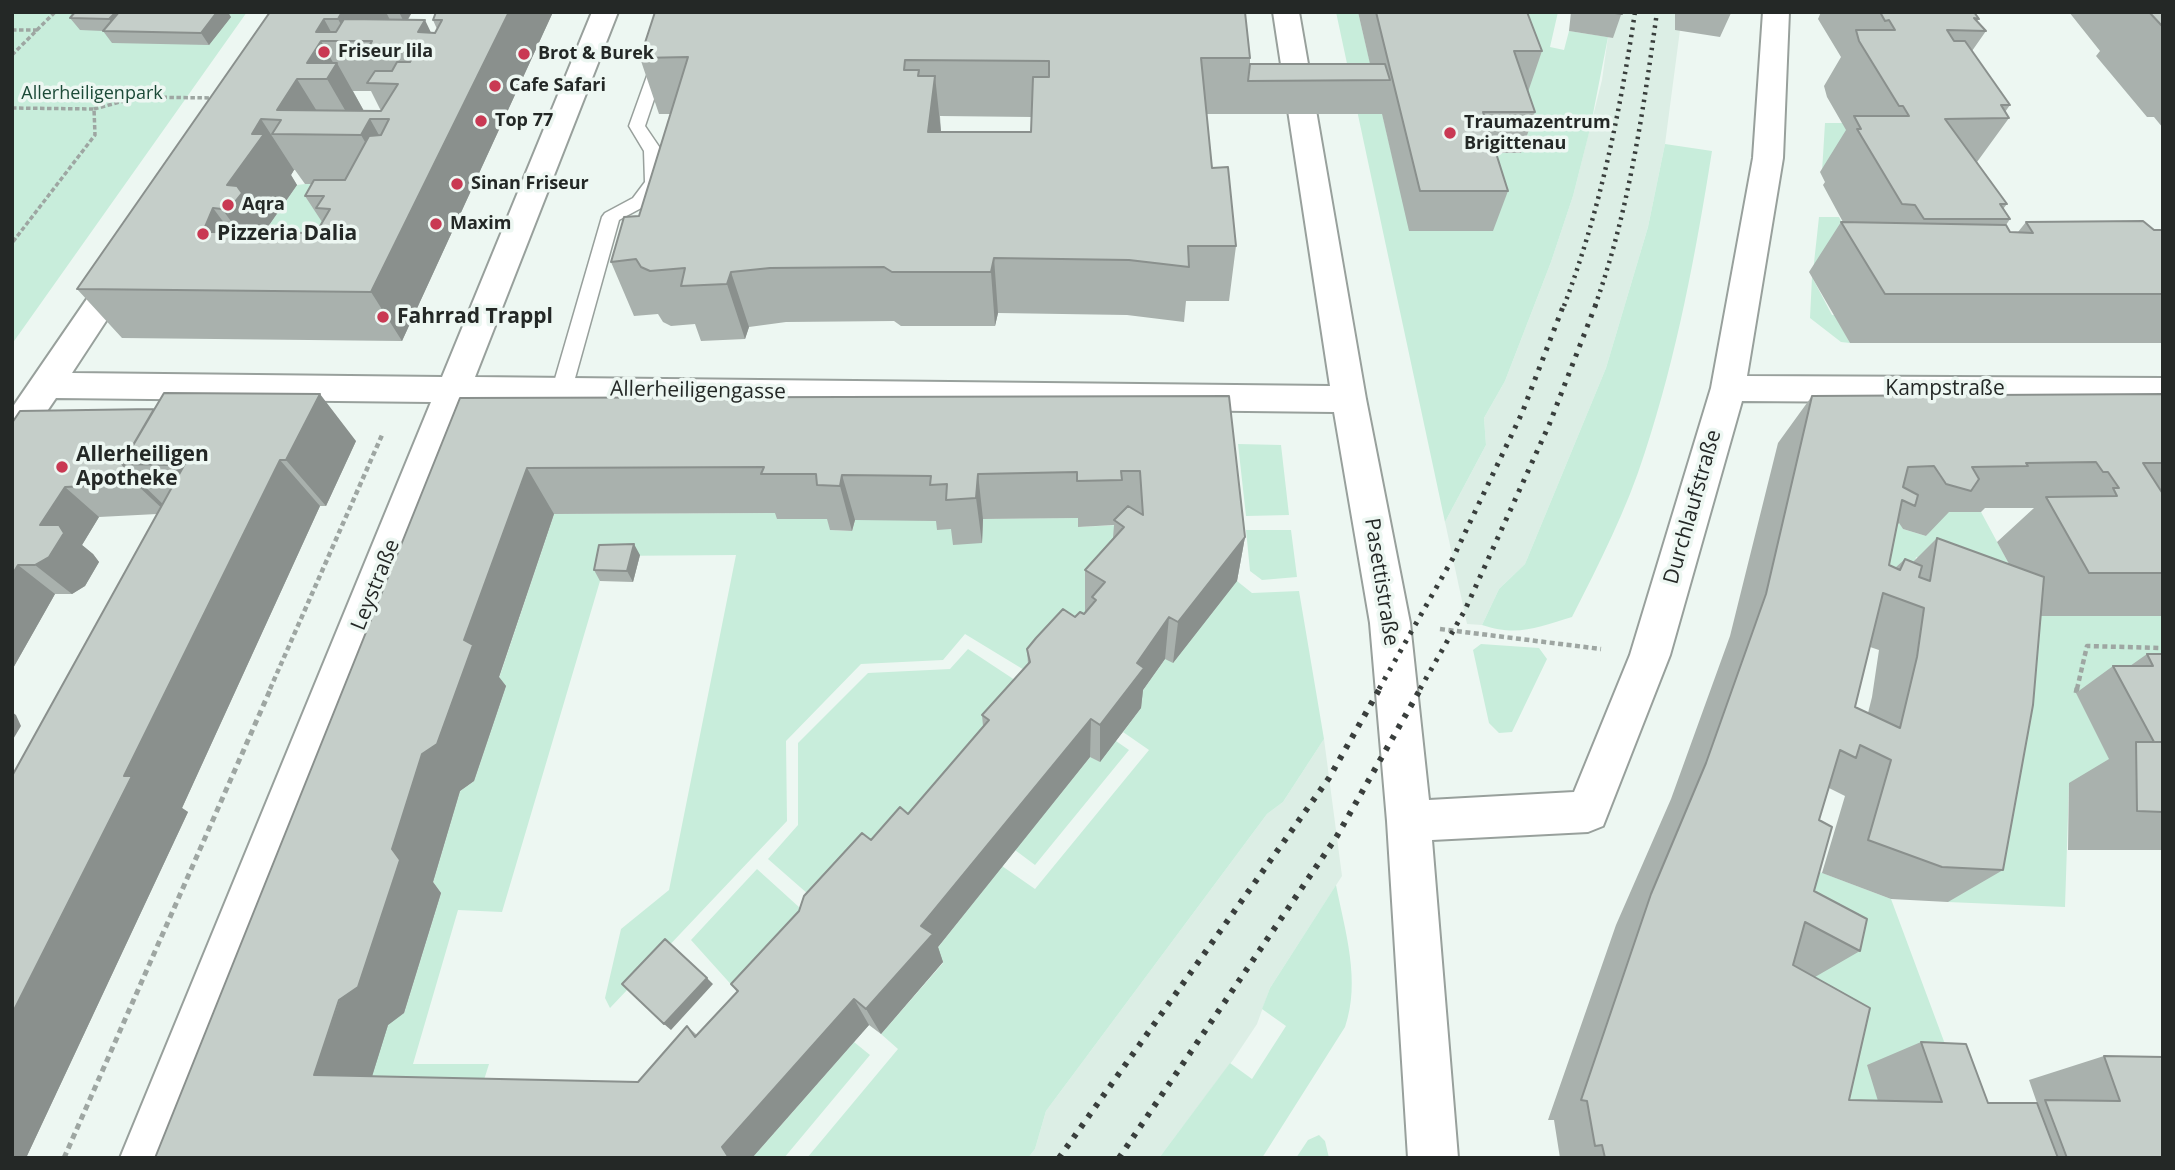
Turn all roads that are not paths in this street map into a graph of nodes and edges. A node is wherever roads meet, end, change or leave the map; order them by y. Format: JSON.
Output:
{"nodes":[{"id":1,"x":605,"y":12,"type":"edge"},
{"id":2,"x":679,"y":12,"type":"edge"},
{"id":3,"x":1286,"y":12,"type":"edge"},
{"id":4,"x":1776,"y":12,"type":"edge"},
{"id":5,"x":138,"y":248,"type":"edge"},
{"id":6,"x":47,"y":385,"type":"junction"},
{"id":7,"x":455,"y":388,"type":"junction"},
{"id":8,"x":1728,"y":388,"type":"junction"},
{"id":9,"x":562,"y":389,"type":"junction"},
{"id":10,"x":2163,"y":391,"type":"edge"},
{"id":11,"x":1349,"y":399,"type":"junction"},
{"id":12,"x":12,"y":436,"type":"edge"},
{"id":13,"x":1409,"y":821,"type":"junction"},
{"id":14,"x":145,"y":1158,"type":"edge"},
{"id":15,"x":1433,"y":1158,"type":"edge"}],
"edges":[{"from":1,"to":7,"type":"street","name":"Leystraße"},
{"from":2,"to":9,"type":"lane"},
{"from":3,"to":11,"type":"street","name":"Pasettistraße"},
{"from":4,"to":8,"type":"street","name":"Durchlaufstraße"},
{"from":5,"to":6,"type":"street"},
{"from":6,"to":7,"type":"street","name":"Allerheiligengasse"},
{"from":6,"to":12,"type":"street"},
{"from":7,"to":9,"type":"street","name":"Allerheiligengasse"},
{"from":7,"to":14,"type":"street","name":"Leystraße"},
{"from":8,"to":10,"type":"street","name":"Kampstraße"},
{"from":8,"to":13,"type":"street","name":"Durchlaufstraße"},
{"from":9,"to":11,"type":"street","name":"Allerheiligengasse"},
{"from":11,"to":13,"type":"street","name":"Pasettistraße"},
{"from":13,"to":15,"type":"street","name":"Pasettistraße"}]}
